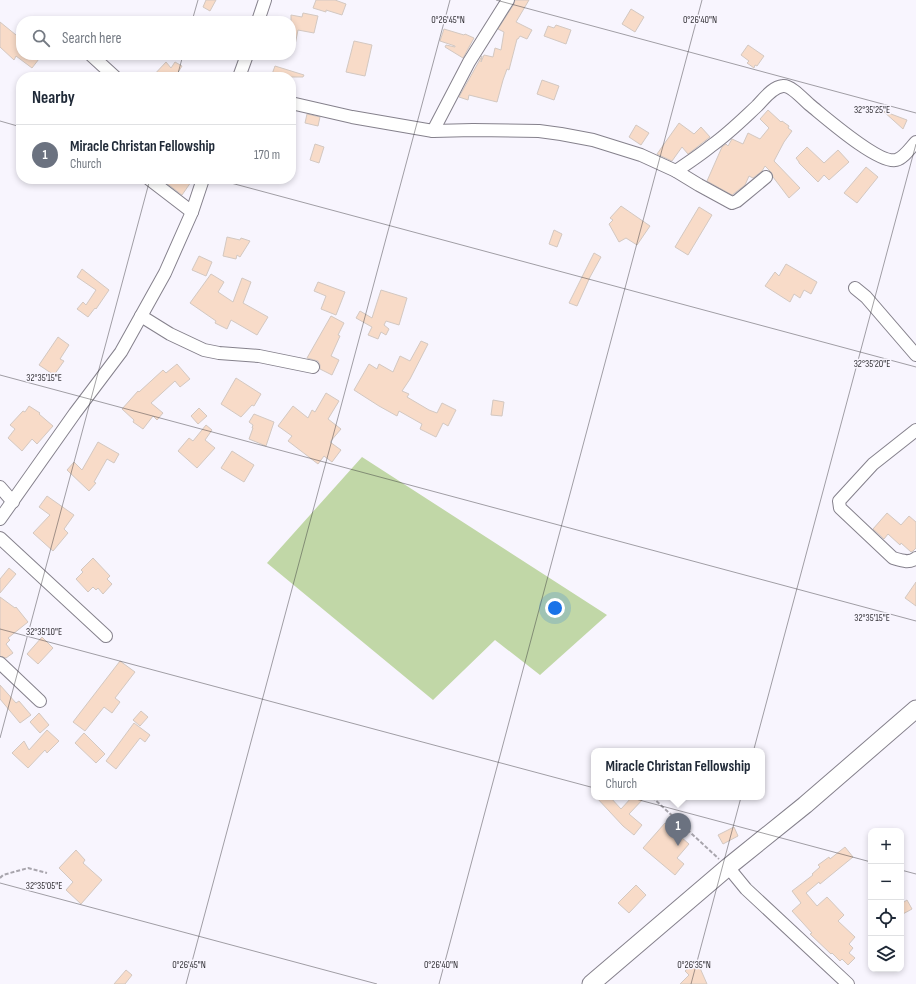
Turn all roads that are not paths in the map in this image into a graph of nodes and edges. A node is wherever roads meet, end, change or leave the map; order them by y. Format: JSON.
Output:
{"nodes":[{"id":1,"x":265,"y":0,"type":"edge"},
{"id":2,"x":508,"y":0,"type":"edge"},
{"id":3,"x":260,"y":16,"type":"edge"},
{"id":4,"x":96,"y":60,"type":"edge"},
{"id":5,"x":245,"y":60,"type":"edge"},
{"id":6,"x":109,"y":72,"type":"edge"},
{"id":7,"x":241,"y":72,"type":"edge"},
{"id":8,"x":296,"y":104,"type":"edge"},
{"id":9,"x":433,"y":131,"type":"junction"},
{"id":10,"x":916,"y":142,"type":"edge"},
{"id":11,"x":676,"y":171,"type":"junction"},
{"id":12,"x":766,"y":177,"type":"dead end"},
{"id":13,"x":156,"y":184,"type":"edge"},
{"id":14,"x":201,"y":184,"type":"edge"},
{"id":15,"x":192,"y":212,"type":"junction"},
{"id":16,"x":855,"y":288,"type":"dead end"},
{"id":17,"x":141,"y":316,"type":"junction"},
{"id":18,"x":916,"y":355,"type":"edge"},
{"id":19,"x":313,"y":368,"type":"dead end"},
{"id":20,"x":916,"y":430,"type":"edge"},
{"id":21,"x":0,"y":488,"type":"edge"},
{"id":22,"x":13,"y":502,"type":"junction"},
{"id":23,"x":0,"y":519,"type":"edge"},
{"id":24,"x":0,"y":538,"type":"edge"},
{"id":25,"x":916,"y":558,"type":"edge"},
{"id":26,"x":106,"y":636,"type":"dead end"},
{"id":27,"x":0,"y":663,"type":"edge"},
{"id":28,"x":40,"y":701,"type":"dead end"},
{"id":29,"x":916,"y":709,"type":"edge"},
{"id":30,"x":728,"y":868,"type":"junction"},
{"id":31,"x":591,"y":984,"type":"edge"},
{"id":32,"x":848,"y":984,"type":"edge"}],
"edges":[{"from":1,"to":3,"type":"street"},
{"from":2,"to":9,"type":"street"},
{"from":4,"to":6,"type":"street"},
{"from":5,"to":7,"type":"street"},
{"from":8,"to":9,"type":"street"},
{"from":9,"to":11,"type":"street"},
{"from":10,"to":11,"type":"street"},
{"from":11,"to":12,"type":"street"},
{"from":13,"to":15,"type":"street"},
{"from":14,"to":15,"type":"street"},
{"from":15,"to":17,"type":"street"},
{"from":16,"to":18,"type":"street"},
{"from":17,"to":19,"type":"street"},
{"from":17,"to":22,"type":"street"},
{"from":20,"to":25,"type":"street"},
{"from":21,"to":22,"type":"street"},
{"from":22,"to":23,"type":"street"},
{"from":24,"to":26,"type":"street"},
{"from":27,"to":28,"type":"street"},
{"from":29,"to":30,"type":"street"},
{"from":30,"to":31,"type":"street"},
{"from":30,"to":32,"type":"street"}]}
